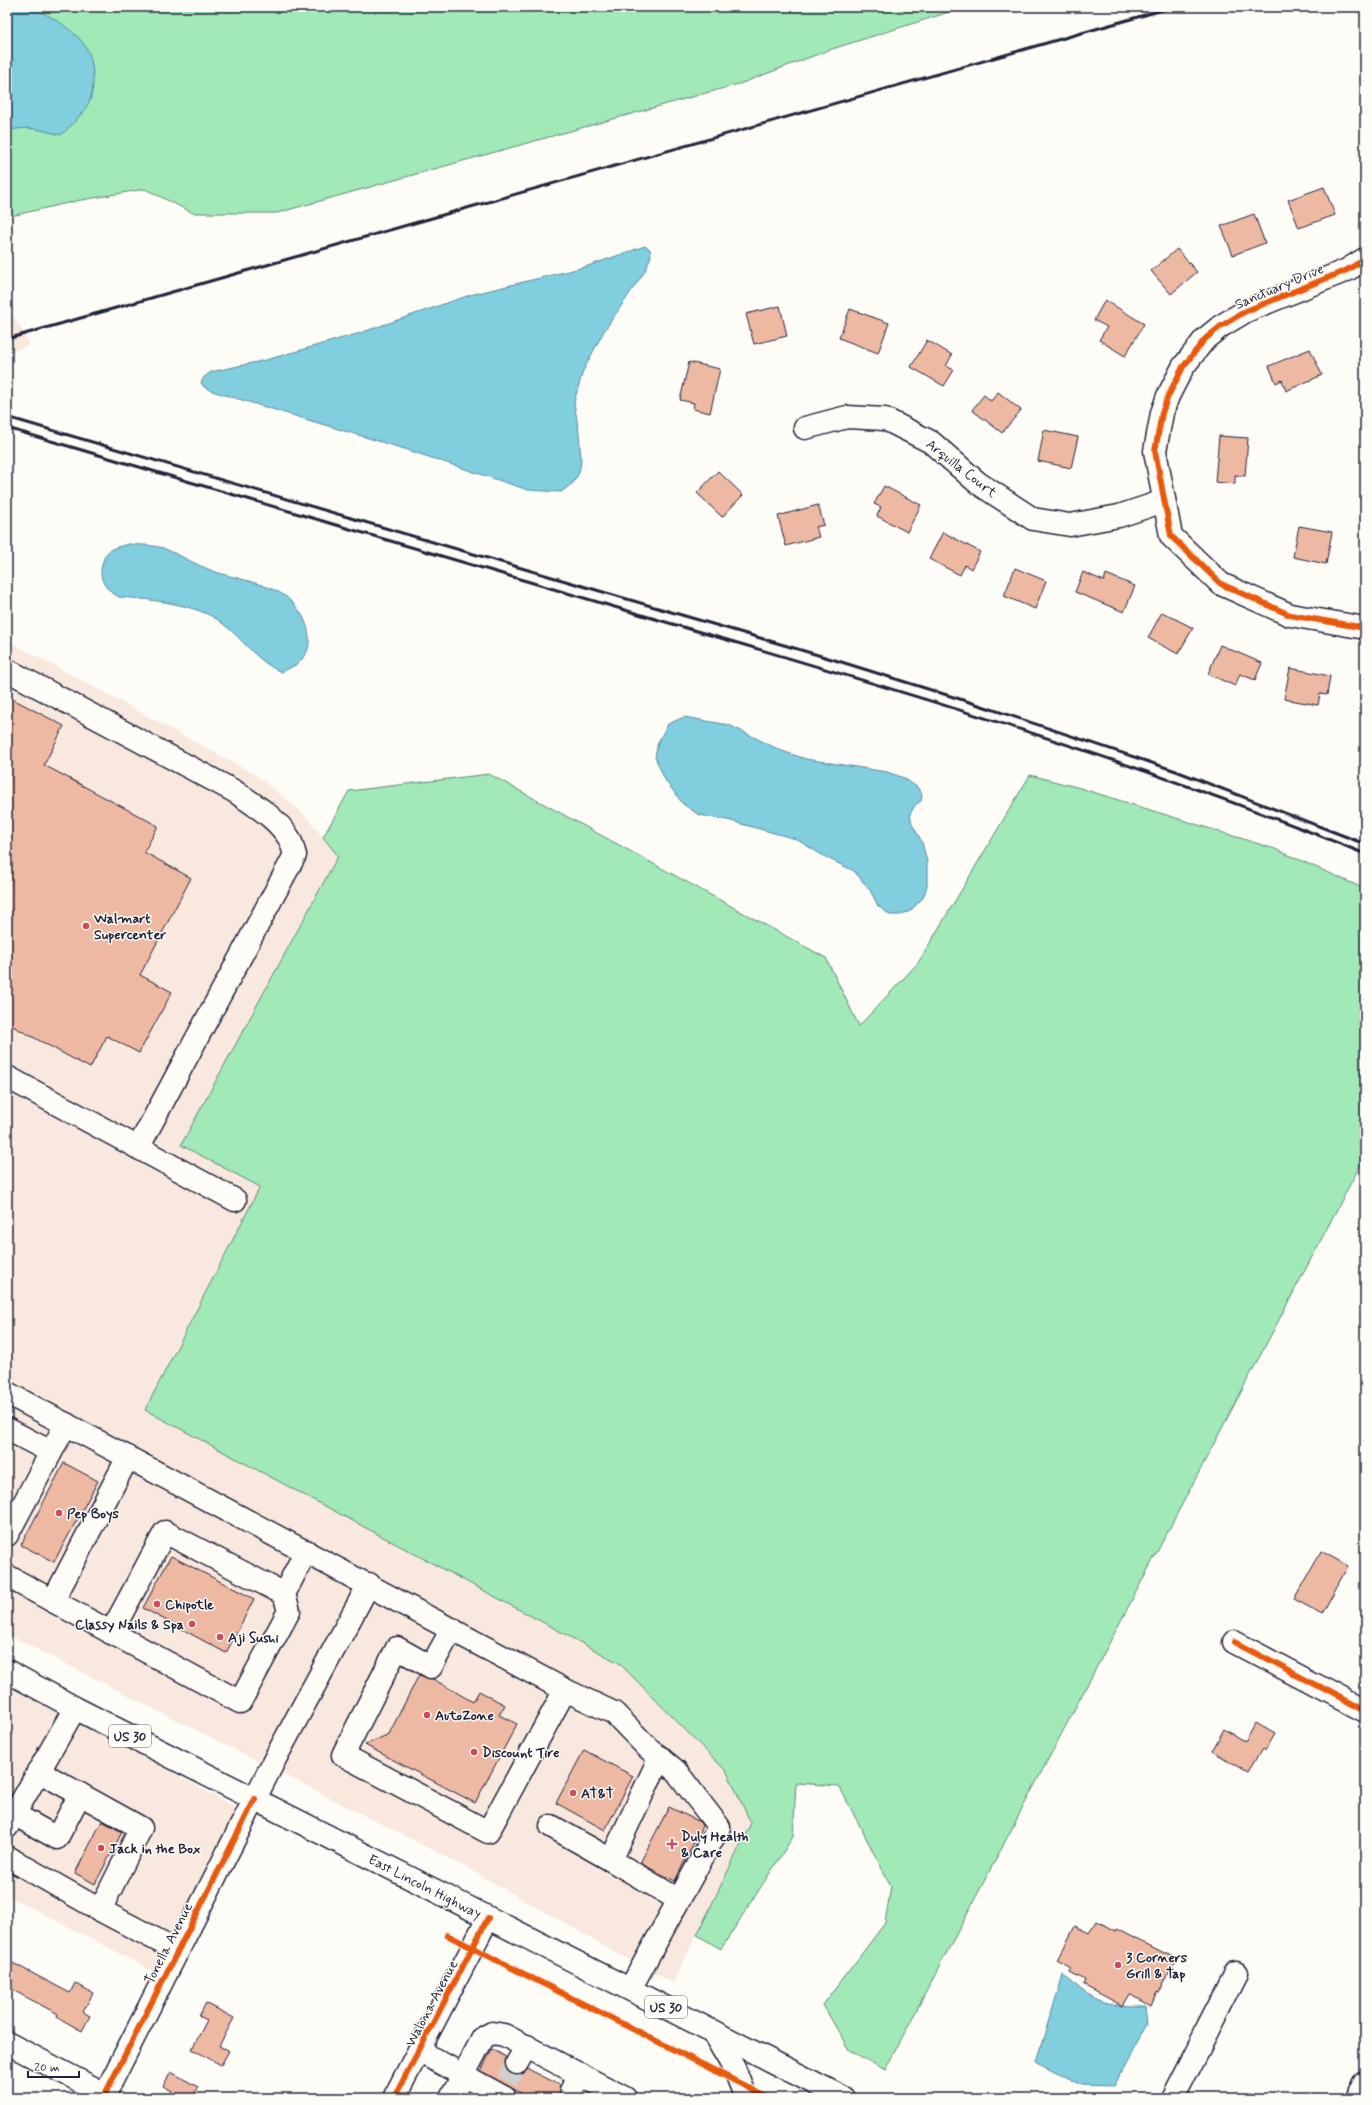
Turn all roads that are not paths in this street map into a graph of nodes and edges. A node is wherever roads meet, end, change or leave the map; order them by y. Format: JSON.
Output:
{"nodes":[{"id":1,"x":1365,"y":259,"type":"edge"},
{"id":2,"x":804,"y":428,"type":"dead end"},
{"id":3,"x":1164,"y":501,"type":"junction"},
{"id":4,"x":1365,"y":628,"type":"edge"},
{"id":5,"x":7,"y":670,"type":"edge"},
{"id":6,"x":7,"y":1078,"type":"edge"},
{"id":7,"x":138,"y":1148,"type":"junction"},
{"id":8,"x":235,"y":1200,"type":"dead end"},
{"id":9,"x":7,"y":1393,"type":"edge"},
{"id":10,"x":66,"y":1424,"type":"junction"},
{"id":11,"x":7,"y":1428,"type":"edge"},
{"id":12,"x":51,"y":1452,"type":"junction"},
{"id":13,"x":128,"y":1457,"type":"junction"},
{"id":14,"x":7,"y":1535,"type":"edge"},
{"id":15,"x":306,"y":1551,"type":"junction"},
{"id":16,"x":7,"y":1576,"type":"edge"},
{"id":17,"x":368,"y":1584,"type":"junction"},
{"id":18,"x":284,"y":1594,"type":"junction"},
{"id":19,"x":53,"y":1601,"type":"junction"},
{"id":20,"x":452,"y":1629,"type":"junction"},
{"id":21,"x":111,"y":1633,"type":"junction"},
{"id":22,"x":1234,"y":1642,"type":"dead end"},
{"id":23,"x":7,"y":1671,"type":"edge"},
{"id":24,"x":566,"y":1690,"type":"junction"},
{"id":25,"x":75,"y":1708,"type":"junction"},
{"id":26,"x":1365,"y":1711,"type":"edge"},
{"id":27,"x":660,"y":1758,"type":"junction"},
{"id":28,"x":38,"y":1771,"type":"junction"},
{"id":29,"x":80,"y":1794,"type":"junction"},
{"id":30,"x":255,"y":1799,"type":"junction"},
{"id":31,"x":11,"y":1820,"type":"edge"},
{"id":32,"x":134,"y":1824,"type":"junction"},
{"id":33,"x":551,"y":1826,"type":"dead end"},
{"id":34,"x":7,"y":1857,"type":"edge"},
{"id":35,"x":611,"y":1860,"type":"junction"},
{"id":36,"x":105,"y":1900,"type":"junction"},
{"id":37,"x":679,"y":1900,"type":"junction"},
{"id":38,"x":488,"y":1918,"type":"junction"},
{"id":39,"x":178,"y":1950,"type":"junction"},
{"id":40,"x":1236,"y":1973,"type":"dead end"},
{"id":41,"x":630,"y":1989,"type":"junction"},
{"id":42,"x":712,"y":2031,"type":"junction"},
{"id":43,"x":7,"y":2043,"type":"edge"},
{"id":44,"x":419,"y":2051,"type":"junction"},
{"id":45,"x":463,"y":2075,"type":"junction"},
{"id":46,"x":509,"y":2080,"type":"edge"},
{"id":47,"x":1365,"y":2084,"type":"edge"},
{"id":48,"x":104,"y":2096,"type":"edge"},
{"id":49,"x":394,"y":2098,"type":"edge"},
{"id":50,"x":451,"y":2098,"type":"edge"},
{"id":51,"x":623,"y":2098,"type":"edge"},
{"id":52,"x":746,"y":2098,"type":"edge"},
{"id":53,"x":844,"y":2098,"type":"edge"},
{"id":54,"x":1172,"y":2098,"type":"edge"},
{"id":55,"x":1357,"y":2098,"type":"edge"}],
"edges":[{"from":1,"to":3,"type":"street","name":"Sanctuary Drive"},
{"from":2,"to":3,"type":"street","name":"Arquilla Court"},
{"from":3,"to":4,"type":"street","name":"Sanctuary Drive"},
{"from":5,"to":7,"type":"street"},
{"from":6,"to":7,"type":"street"},
{"from":7,"to":8,"type":"street"},
{"from":9,"to":10,"type":"street"},
{"from":10,"to":12,"type":"street"},
{"from":10,"to":13,"type":"street"},
{"from":11,"to":12,"type":"street"},
{"from":12,"to":14,"type":"street"},
{"from":13,"to":15,"type":"street"},
{"from":13,"to":19,"type":"street"},
{"from":15,"to":17,"type":"street"},
{"from":15,"to":18,"type":"street"},
{"from":16,"to":19,"type":"street"},
{"from":17,"to":20,"type":"street"},
{"from":17,"to":30,"type":"street","name":"Tonella Avenue"},
{"from":18,"to":21,"type":"street"},
{"from":18,"to":21,"type":"street"},
{"from":19,"to":21,"type":"street"},
{"from":20,"to":24,"type":"street"},
{"from":20,"to":24,"type":"street"},
{"from":22,"to":26,"type":"street"},
{"from":23,"to":25,"type":"street","name":"East Lincoln Highway","number":"US 30"},
{"from":24,"to":27,"type":"street"},
{"from":25,"to":28,"type":"street"},
{"from":25,"to":30,"type":"street","name":"East Lincoln Highway","number":"US 30"},
{"from":27,"to":35,"type":"street"},
{"from":27,"to":37,"type":"street"},
{"from":28,"to":29,"type":"street"},
{"from":28,"to":31,"type":"street"},
{"from":29,"to":31,"type":"street"},
{"from":29,"to":32,"type":"street"},
{"from":30,"to":38,"type":"street","name":"East Lincoln Highway","number":"US 30"},
{"from":30,"to":39,"type":"street","name":"Tonella Avenue"},
{"from":32,"to":36,"type":"street"},
{"from":32,"to":36,"type":"street"},
{"from":33,"to":35,"type":"street"},
{"from":34,"to":36,"type":"street"},
{"from":35,"to":37,"type":"street"},
{"from":36,"to":39,"type":"street"},
{"from":37,"to":41,"type":"street"},
{"from":38,"to":41,"type":"street","name":"East Lincoln Highway","number":"US 30"},
{"from":38,"to":44,"type":"street","name":"Walona Avenue"},
{"from":39,"to":48,"type":"street","name":"Tonella Avenue"},
{"from":40,"to":54,"type":"street"},
{"from":41,"to":42,"type":"street","name":"East Lincoln Highway","number":"US 30"},
{"from":42,"to":52,"type":"street"},
{"from":42,"to":53,"type":"street","name":"East Lincoln Highway","number":"US 30"},
{"from":43,"to":48,"type":"street"},
{"from":44,"to":45,"type":"street"},
{"from":44,"to":49,"type":"street","name":"Walona Avenue"},
{"from":45,"to":46,"type":"street"},
{"from":45,"to":46,"type":"street"},
{"from":45,"to":50,"type":"street"},
{"from":46,"to":51,"type":"street"},
{"from":47,"to":55,"type":"street"}]}
